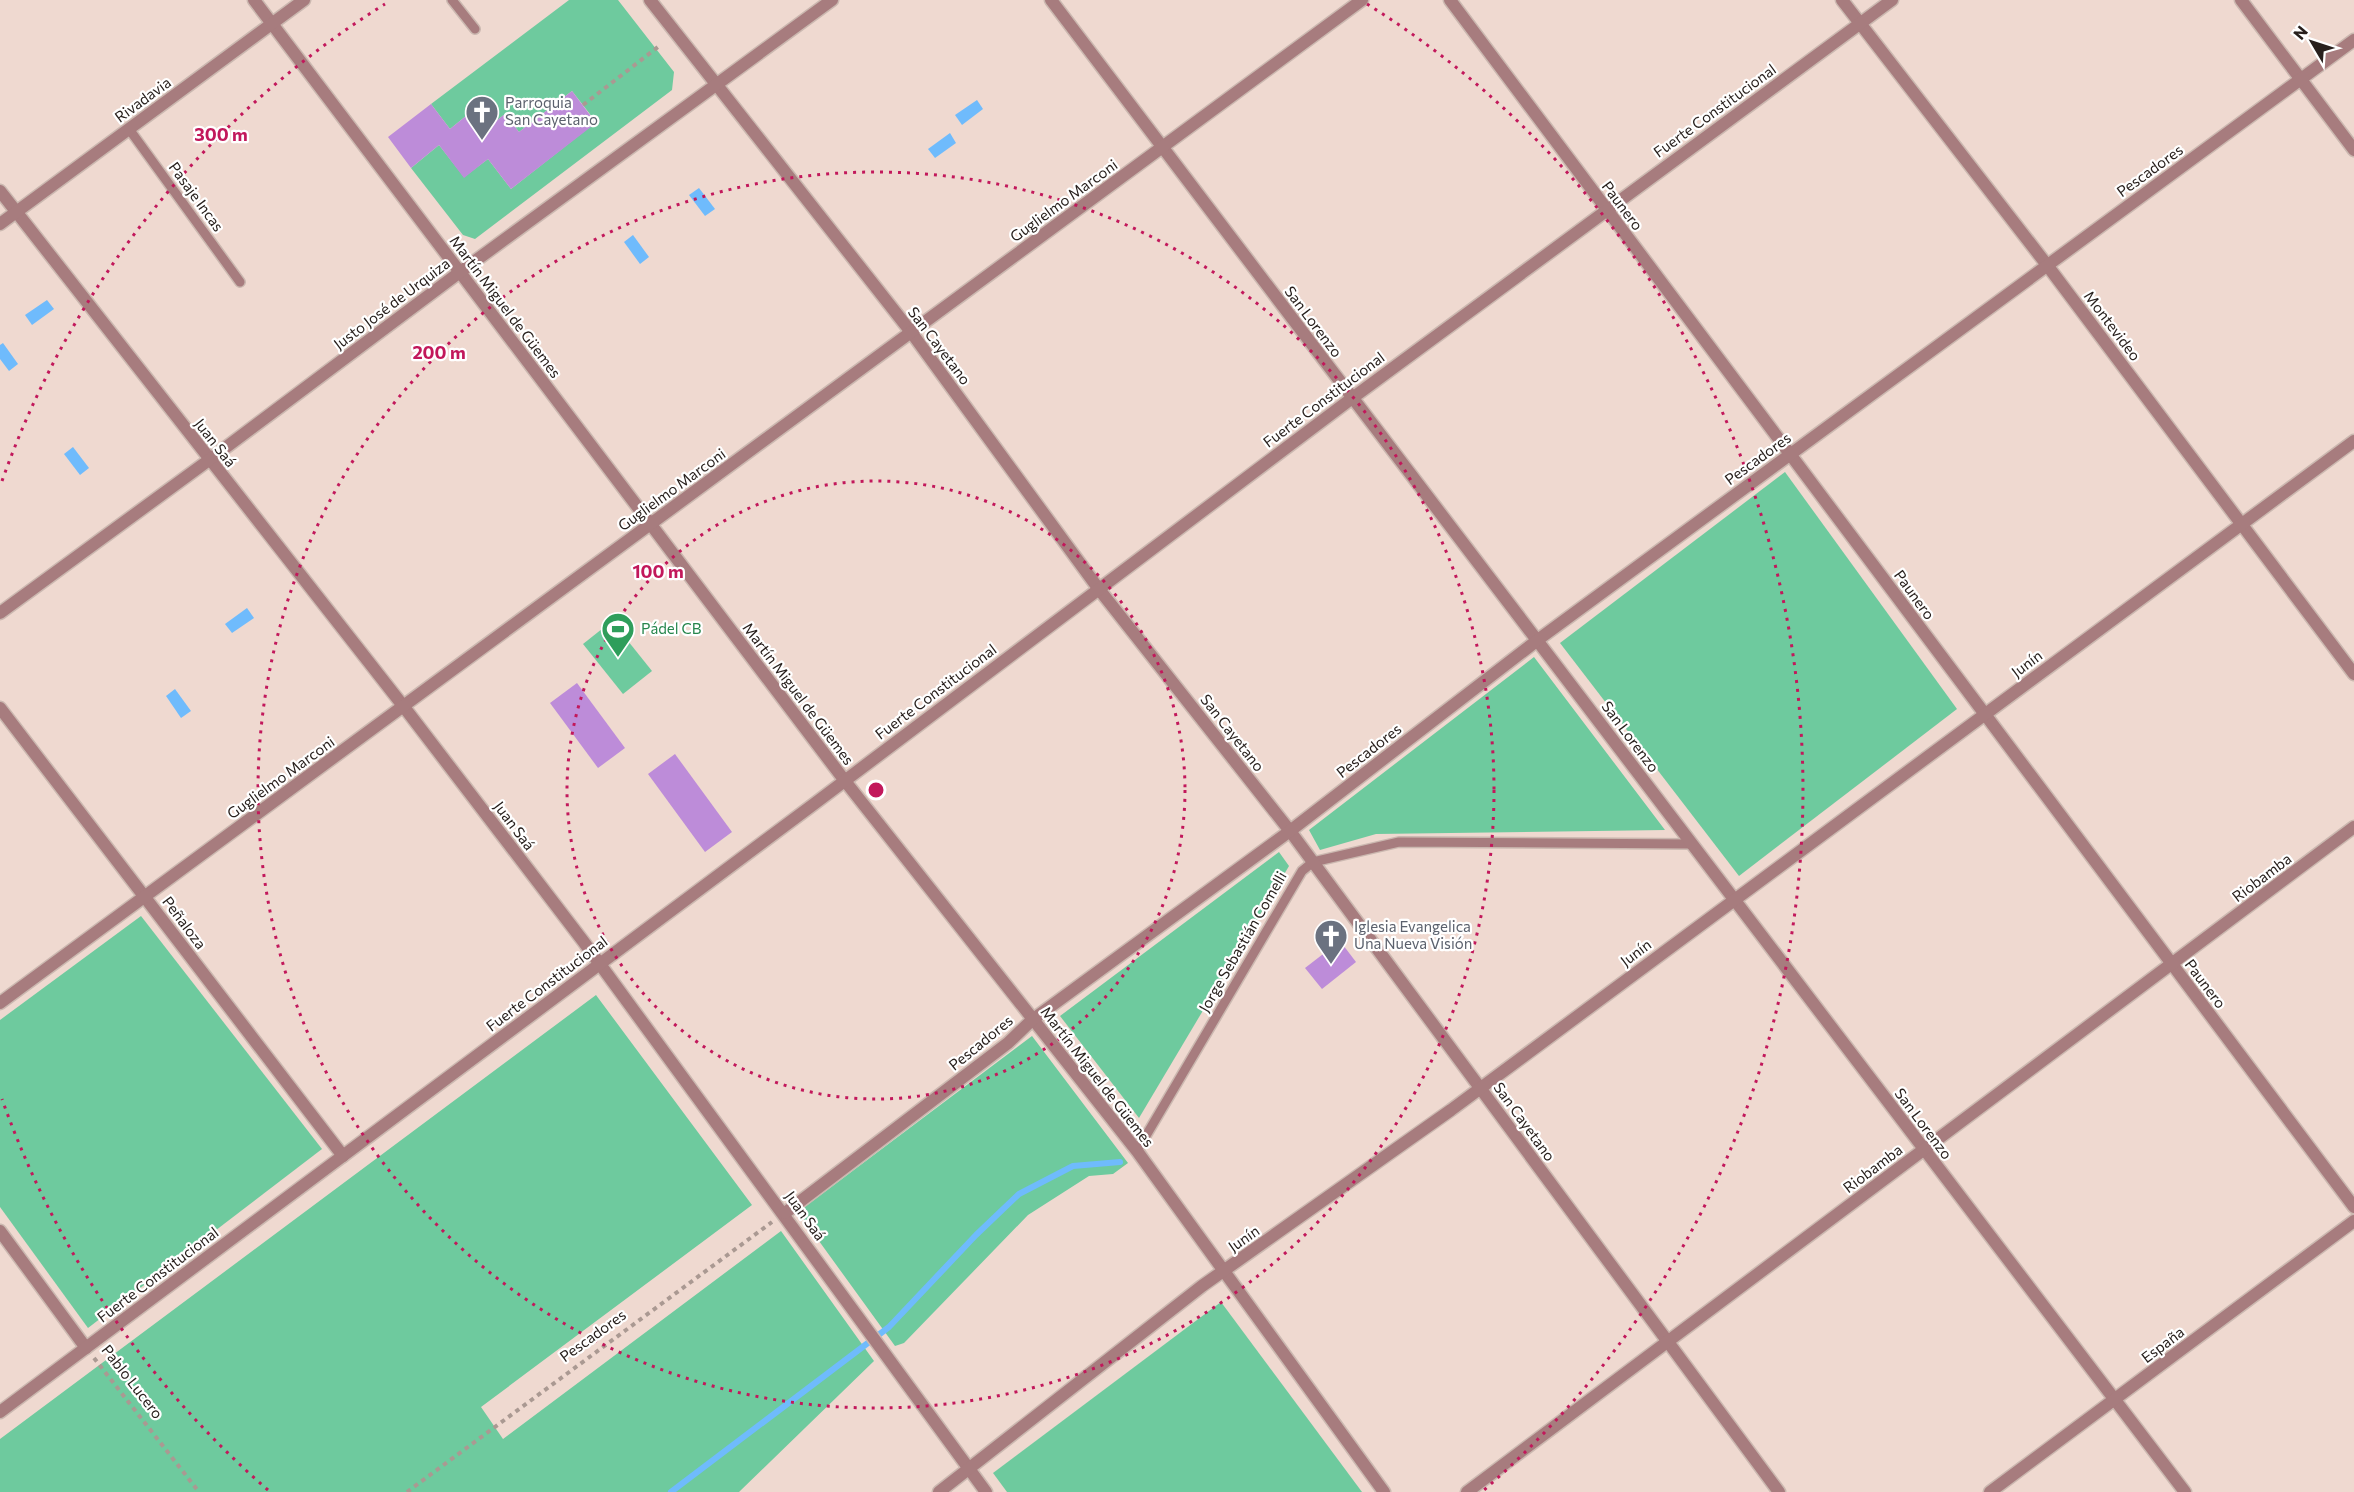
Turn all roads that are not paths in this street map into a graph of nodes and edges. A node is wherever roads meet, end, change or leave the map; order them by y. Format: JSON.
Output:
{"nodes":[{"id":1,"x":254,"y":0,"type":"edge"},
{"id":2,"x":304,"y":0,"type":"edge"},
{"id":3,"x":453,"y":0,"type":"edge"},
{"id":4,"x":650,"y":0,"type":"edge"},
{"id":5,"x":832,"y":0,"type":"edge"},
{"id":6,"x":1051,"y":0,"type":"edge"},
{"id":7,"x":1362,"y":0,"type":"edge"},
{"id":8,"x":1450,"y":0,"type":"edge"},
{"id":9,"x":1842,"y":0,"type":"edge"},
{"id":10,"x":1892,"y":0,"type":"edge"},
{"id":11,"x":2241,"y":0,"type":"edge"},
{"id":12,"x":272,"y":24,"type":"junction"},
{"id":13,"x":1860,"y":24,"type":"junction"},
{"id":14,"x":475,"y":28,"type":"dead end"},
{"id":15,"x":2354,"y":40,"type":"edge"},
{"id":16,"x":2301,"y":79,"type":"junction"},
{"id":17,"x":716,"y":86,"type":"junction"},
{"id":18,"x":129,"y":129,"type":"junction"},
{"id":19,"x":1162,"y":148,"type":"junction"},
{"id":20,"x":2354,"y":150,"type":"edge"},
{"id":21,"x":0,"y":191,"type":"edge"},
{"id":22,"x":1606,"y":210,"type":"junction"},
{"id":23,"x":16,"y":212,"type":"junction"},
{"id":24,"x":0,"y":224,"type":"edge"},
{"id":25,"x":2047,"y":265,"type":"junction"},
{"id":26,"x":460,"y":272,"type":"junction"},
{"id":27,"x":240,"y":282,"type":"dead end"},
{"id":28,"x":911,"y":332,"type":"junction"},
{"id":29,"x":1351,"y":399,"type":"junction"},
{"id":30,"x":2354,"y":441,"type":"edge"},
{"id":31,"x":1791,"y":453,"type":"junction"},
{"id":32,"x":209,"y":460,"type":"junction"},
{"id":33,"x":651,"y":524,"type":"junction"},
{"id":34,"x":2242,"y":524,"type":"junction"},
{"id":35,"x":1098,"y":588,"type":"junction"},
{"id":36,"x":0,"y":613,"type":"edge"},
{"id":37,"x":1539,"y":639,"type":"junction"},
{"id":38,"x":2354,"y":674,"type":"edge"},
{"id":39,"x":404,"y":707,"type":"junction"},
{"id":40,"x":0,"y":708,"type":"edge"},
{"id":41,"x":1984,"y":714,"type":"junction"},
{"id":42,"x":845,"y":781,"type":"junction"},
{"id":43,"x":2354,"y":827,"type":"edge"},
{"id":44,"x":1290,"y":831,"type":"junction"},
{"id":45,"x":1690,"y":844,"type":"junction"},
{"id":46,"x":1313,"y":862,"type":"junction"},
{"id":47,"x":145,"y":897,"type":"junction"},
{"id":48,"x":1733,"y":900,"type":"junction"},
{"id":49,"x":600,"y":964,"type":"junction"},
{"id":50,"x":2171,"y":964,"type":"junction"},
{"id":51,"x":0,"y":1003,"type":"edge"},
{"id":52,"x":1032,"y":1020,"type":"junction"},
{"id":53,"x":1480,"y":1088,"type":"junction"},
{"id":54,"x":1924,"y":1150,"type":"junction"},
{"id":55,"x":1137,"y":1151,"type":"junction"},
{"id":56,"x":344,"y":1156,"type":"junction"},
{"id":57,"x":2354,"y":1207,"type":"edge"},
{"id":58,"x":784,"y":1213,"type":"junction"},
{"id":59,"x":2354,"y":1221,"type":"edge"},
{"id":60,"x":0,"y":1231,"type":"edge"},
{"id":61,"x":1225,"y":1271,"type":"junction"},
{"id":62,"x":1668,"y":1341,"type":"junction"},
{"id":63,"x":86,"y":1348,"type":"junction"},
{"id":64,"x":2115,"y":1400,"type":"junction"},
{"id":65,"x":0,"y":1412,"type":"edge"},
{"id":66,"x":969,"y":1470,"type":"junction"},
{"id":67,"x":939,"y":1492,"type":"edge"},
{"id":68,"x":986,"y":1492,"type":"edge"},
{"id":69,"x":1384,"y":1492,"type":"edge"},
{"id":70,"x":1467,"y":1492,"type":"edge"},
{"id":71,"x":1779,"y":1492,"type":"edge"},
{"id":72,"x":1990,"y":1492,"type":"edge"},
{"id":73,"x":2185,"y":1492,"type":"edge"}],
"edges":[{"from":1,"to":12,"type":"street","name":"Martín Miguel de Güemes"},
{"from":2,"to":12,"type":"street","name":"Rivadavia"},
{"from":3,"to":14,"type":"lane"},
{"from":4,"to":17,"type":"street","name":"San Cayetano"},
{"from":5,"to":17,"type":"street","name":"Justo José de Urquiza"},
{"from":6,"to":19,"type":"street","name":"San Lorenzo"},
{"from":7,"to":19,"type":"street","name":"Guglielmo Marconi"},
{"from":8,"to":22,"type":"street","name":"Paunero"},
{"from":9,"to":13,"type":"street","name":"Montevideo"},
{"from":10,"to":13,"type":"street","name":"Fuerte Constitucional"},
{"from":11,"to":16,"type":"street"},
{"from":12,"to":18,"type":"street","name":"Rivadavia"},
{"from":12,"to":26,"type":"street","name":"Martín Miguel de Güemes"},
{"from":13,"to":22,"type":"street","name":"Fuerte Constitucional"},
{"from":13,"to":25,"type":"street","name":"Montevideo"},
{"from":15,"to":16,"type":"street","name":"Pescadores"},
{"from":16,"to":20,"type":"street"},
{"from":16,"to":25,"type":"street","name":"Pescadores"},
{"from":17,"to":26,"type":"street","name":"Justo José de Urquiza"},
{"from":17,"to":28,"type":"street","name":"San Cayetano"},
{"from":18,"to":23,"type":"street","name":"Rivadavia"},
{"from":18,"to":27,"type":"lane","name":"Pasaje Incas"},
{"from":19,"to":28,"type":"street","name":"Guglielmo Marconi"},
{"from":19,"to":29,"type":"street","name":"San Lorenzo"},
{"from":21,"to":23,"type":"street","name":"Juan Saá"},
{"from":22,"to":29,"type":"street","name":"Fuerte Constitucional"},
{"from":22,"to":31,"type":"street","name":"Paunero"},
{"from":23,"to":24,"type":"street","name":"Rivadavia"},
{"from":23,"to":32,"type":"street","name":"Juan Saá"},
{"from":25,"to":31,"type":"street","name":"Pescadores"},
{"from":25,"to":34,"type":"street","name":"Montevideo"},
{"from":26,"to":32,"type":"street","name":"Justo José de Urquiza"},
{"from":26,"to":33,"type":"street","name":"Martín Miguel de Güemes"},
{"from":28,"to":33,"type":"street","name":"Guglielmo Marconi"},
{"from":28,"to":35,"type":"street","name":"San Cayetano"},
{"from":29,"to":35,"type":"street","name":"Fuerte Constitucional"},
{"from":29,"to":37,"type":"street","name":"San Lorenzo"},
{"from":30,"to":34,"type":"street","name":"Junín"},
{"from":31,"to":37,"type":"street","name":"Pescadores"},
{"from":31,"to":41,"type":"street","name":"Paunero"},
{"from":32,"to":36,"type":"street","name":"Justo José de Urquiza"},
{"from":32,"to":39,"type":"street","name":"Juan Saá"},
{"from":33,"to":39,"type":"street","name":"Guglielmo Marconi"},
{"from":33,"to":42,"type":"street","name":"Martín Miguel de Güemes"},
{"from":34,"to":38,"type":"street","name":"Montevideo"},
{"from":34,"to":41,"type":"street","name":"Junín"},
{"from":35,"to":42,"type":"street","name":"Fuerte Constitucional"},
{"from":35,"to":44,"type":"street","name":"San Cayetano"},
{"from":37,"to":44,"type":"street","name":"Pescadores"},
{"from":37,"to":45,"type":"street","name":"San Lorenzo"},
{"from":39,"to":47,"type":"street","name":"Guglielmo Marconi"},
{"from":39,"to":49,"type":"street","name":"Juan Saá"},
{"from":40,"to":47,"type":"street","name":"Peñaloza"},
{"from":41,"to":48,"type":"street","name":"Junín"},
{"from":41,"to":50,"type":"street","name":"Paunero"},
{"from":42,"to":49,"type":"street","name":"Fuerte Constitucional"},
{"from":42,"to":52,"type":"street","name":"Martín Miguel de Güemes"},
{"from":43,"to":50,"type":"street","name":"Riobamba"},
{"from":44,"to":46,"type":"street","name":"San Cayetano"},
{"from":44,"to":52,"type":"street","name":"Pescadores"},
{"from":45,"to":46,"type":"lane"},
{"from":45,"to":48,"type":"street","name":"San Lorenzo"},
{"from":46,"to":53,"type":"street","name":"San Cayetano"},
{"from":46,"to":55,"type":"lane","name":"Jorge Sebastián Comelli"},
{"from":47,"to":51,"type":"street","name":"Guglielmo Marconi"},
{"from":47,"to":56,"type":"street","name":"Peñaloza"},
{"from":48,"to":53,"type":"street","name":"Junín"},
{"from":48,"to":54,"type":"street","name":"San Lorenzo"},
{"from":49,"to":56,"type":"street","name":"Fuerte Constitucional"},
{"from":49,"to":58,"type":"street","name":"Juan Saá"},
{"from":50,"to":54,"type":"street","name":"Riobamba"},
{"from":50,"to":57,"type":"street","name":"Paunero"},
{"from":52,"to":55,"type":"street","name":"Martín Miguel de Güemes"},
{"from":52,"to":58,"type":"street","name":"Pescadores"},
{"from":53,"to":61,"type":"street","name":"Junín"},
{"from":53,"to":62,"type":"street","name":"San Cayetano"},
{"from":54,"to":62,"type":"street","name":"Riobamba"},
{"from":54,"to":64,"type":"street","name":"San Lorenzo"},
{"from":55,"to":61,"type":"street","name":"Martín Miguel de Güemes"},
{"from":56,"to":63,"type":"street","name":"Fuerte Constitucional"},
{"from":58,"to":66,"type":"street","name":"Juan Saá"},
{"from":59,"to":64,"type":"street","name":"España"},
{"from":60,"to":63,"type":"street","name":"Pablo Lucero"},
{"from":61,"to":66,"type":"street","name":"Junín"},
{"from":61,"to":69,"type":"street","name":"Martín Miguel de Güemes"},
{"from":62,"to":70,"type":"street","name":"Riobamba"},
{"from":62,"to":71,"type":"street","name":"San Cayetano"},
{"from":63,"to":65,"type":"street","name":"Fuerte Constitucional"},
{"from":64,"to":72,"type":"street","name":"España"},
{"from":64,"to":73,"type":"street","name":"San Lorenzo"},
{"from":66,"to":67,"type":"street","name":"Junín"},
{"from":66,"to":68,"type":"street","name":"Juan Saá"}]}
